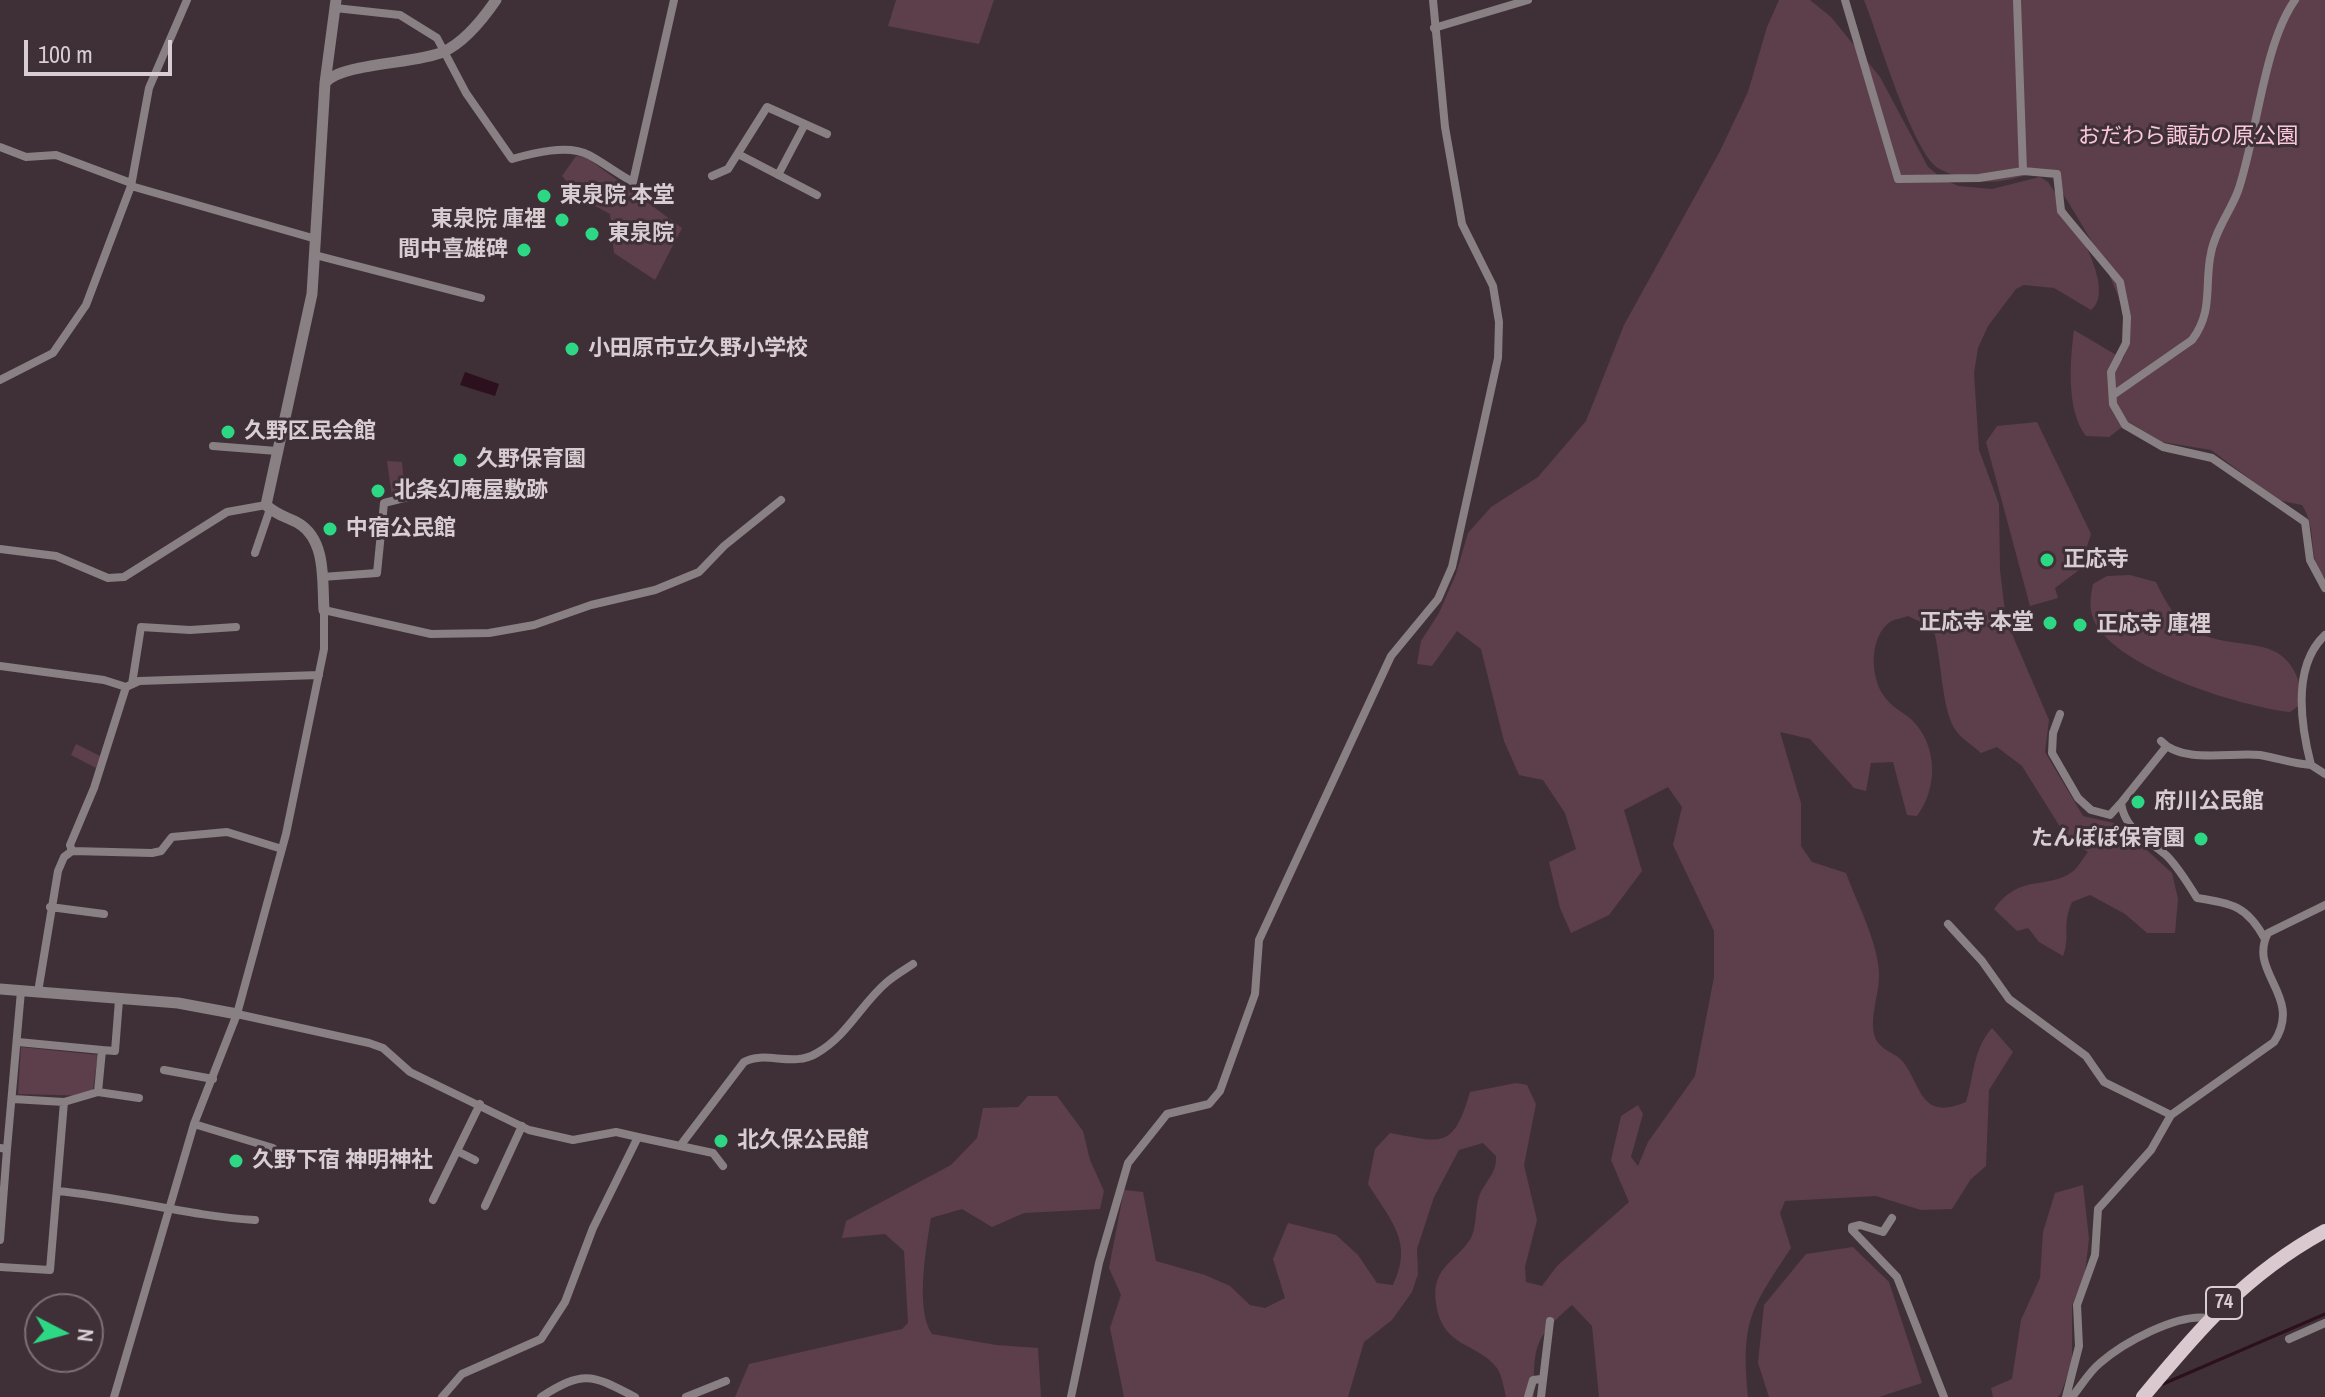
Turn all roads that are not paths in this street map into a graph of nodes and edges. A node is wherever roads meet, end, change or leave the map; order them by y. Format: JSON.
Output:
{"nodes":[{"id":1,"x":187,"y":0,"type":"edge"},
{"id":2,"x":496,"y":0,"type":"edge"},
{"id":3,"x":674,"y":0,"type":"edge"},
{"id":4,"x":1433,"y":0,"type":"edge"},
{"id":5,"x":1528,"y":0,"type":"edge"},
{"id":6,"x":1845,"y":0,"type":"edge"},
{"id":7,"x":2017,"y":0,"type":"edge"},
{"id":8,"x":2295,"y":0,"type":"edge"},
{"id":9,"x":335,"y":4,"type":"edge"},
{"id":10,"x":1434,"y":28,"type":"junction"},
{"id":11,"x":446,"y":51,"type":"junction"},
{"id":12,"x":325,"y":83,"type":"junction"},
{"id":13,"x":805,"y":124,"type":"junction"},
{"id":14,"x":827,"y":134,"type":"dead end"},
{"id":15,"x":0,"y":147,"type":"edge"},
{"id":16,"x":738,"y":154,"type":"junction"},
{"id":17,"x":2023,"y":171,"type":"junction"},
{"id":18,"x":778,"y":175,"type":"junction"},
{"id":19,"x":712,"y":176,"type":"dead end"},
{"id":20,"x":131,"y":184,"type":"junction"},
{"id":21,"x":817,"y":195,"type":"dead end"},
{"id":22,"x":316,"y":239,"type":"junction"},
{"id":23,"x":315,"y":255,"type":"junction"},
{"id":24,"x":481,"y":298,"type":"dead end"},
{"id":25,"x":0,"y":380,"type":"edge"},
{"id":26,"x":2113,"y":395,"type":"junction"},
{"id":27,"x":213,"y":446,"type":"dead end"},
{"id":28,"x":277,"y":451,"type":"junction"},
{"id":29,"x":412,"y":496,"type":"dead end"},
{"id":30,"x":781,"y":500,"type":"dead end"},
{"id":31,"x":268,"y":507,"type":"junction"},
{"id":32,"x":0,"y":549,"type":"edge"},
{"id":33,"x":255,"y":553,"type":"dead end"},
{"id":34,"x":322,"y":577,"type":"junction"},
{"id":35,"x":2325,"y":588,"type":"edge"},
{"id":36,"x":324,"y":610,"type":"junction"},
{"id":37,"x":236,"y":627,"type":"dead end"},
{"id":38,"x":2325,"y":635,"type":"edge"},
{"id":39,"x":0,"y":666,"type":"edge"},
{"id":40,"x":319,"y":675,"type":"junction"},
{"id":41,"x":129,"y":686,"type":"junction"},
{"id":42,"x":2060,"y":714,"type":"dead end"},
{"id":43,"x":2311,"y":765,"type":"junction"},
{"id":44,"x":2325,"y":774,"type":"edge"},
{"id":45,"x":2121,"y":803,"type":"junction"},
{"id":46,"x":282,"y":849,"type":"junction"},
{"id":47,"x":72,"y":851,"type":"junction"},
{"id":48,"x":2325,"y":905,"type":"edge"},
{"id":49,"x":50,"y":907,"type":"junction"},
{"id":50,"x":104,"y":914,"type":"dead end"},
{"id":51,"x":1948,"y":924,"type":"dead end"},
{"id":52,"x":2265,"y":939,"type":"junction"},
{"id":53,"x":913,"y":964,"type":"dead end"},
{"id":54,"x":0,"y":989,"type":"edge"},
{"id":55,"x":21,"y":991,"type":"junction"},
{"id":56,"x":38,"y":992,"type":"junction"},
{"id":57,"x":119,"y":1000,"type":"junction"},
{"id":58,"x":237,"y":1014,"type":"junction"},
{"id":59,"x":18,"y":1042,"type":"junction"},
{"id":60,"x":102,"y":1050,"type":"junction"},
{"id":61,"x":164,"y":1070,"type":"dead end"},
{"id":62,"x":213,"y":1079,"type":"junction"},
{"id":63,"x":98,"y":1092,"type":"junction"},
{"id":64,"x":139,"y":1098,"type":"dead end"},
{"id":65,"x":13,"y":1099,"type":"junction"},
{"id":66,"x":64,"y":1102,"type":"junction"},
{"id":67,"x":480,"y":1104,"type":"junction"},
{"id":68,"x":2171,"y":1115,"type":"junction"},
{"id":69,"x":194,"y":1124,"type":"junction"},
{"id":70,"x":522,"y":1126,"type":"junction"},
{"id":71,"x":638,"y":1137,"type":"junction"},
{"id":72,"x":680,"y":1146,"type":"junction"},
{"id":73,"x":4,"y":1148,"type":"edge"},
{"id":74,"x":273,"y":1148,"type":"dead end"},
{"id":75,"x":457,"y":1151,"type":"junction"},
{"id":76,"x":475,"y":1160,"type":"dead end"},
{"id":77,"x":723,"y":1166,"type":"dead end"},
{"id":78,"x":57,"y":1191,"type":"junction"},
{"id":79,"x":433,"y":1200,"type":"dead end"},
{"id":80,"x":485,"y":1206,"type":"dead end"},
{"id":81,"x":170,"y":1210,"type":"junction"},
{"id":82,"x":1892,"y":1218,"type":"dead end"},
{"id":83,"x":255,"y":1220,"type":"dead end"},
{"id":84,"x":2325,"y":1231,"type":"edge"},
{"id":85,"x":0,"y":1240,"type":"edge"},
{"id":86,"x":0,"y":1267,"type":"edge"},
{"id":87,"x":2208,"y":1318,"type":"junction"},
{"id":88,"x":1550,"y":1321,"type":"dead end"},
{"id":89,"x":2325,"y":1323,"type":"edge"},
{"id":90,"x":2289,"y":1339,"type":"dead end"},
{"id":91,"x":1541,"y":1379,"type":"junction"},
{"id":92,"x":726,"y":1381,"type":"dead end"},
{"id":93,"x":1944,"y":1396,"type":"edge"},
{"id":94,"x":114,"y":1397,"type":"edge"},
{"id":95,"x":442,"y":1397,"type":"edge"},
{"id":96,"x":541,"y":1397,"type":"edge"},
{"id":97,"x":635,"y":1397,"type":"edge"},
{"id":98,"x":686,"y":1397,"type":"edge"},
{"id":99,"x":1071,"y":1397,"type":"edge"},
{"id":100,"x":1528,"y":1397,"type":"edge"},
{"id":101,"x":1541,"y":1397,"type":"edge"},
{"id":102,"x":1932,"y":1397,"type":"edge"},
{"id":103,"x":2066,"y":1397,"type":"edge"},
{"id":104,"x":2072,"y":1397,"type":"edge"},
{"id":105,"x":2143,"y":1397,"type":"edge"}],
"edges":[{"from":1,"to":20,"type":"street"},
{"from":2,"to":11,"type":"street"},
{"from":3,"to":11,"type":"street"},
{"from":4,"to":10,"type":"street"},
{"from":5,"to":10,"type":"street"},
{"from":6,"to":17,"type":"street"},
{"from":7,"to":17,"type":"street"},
{"from":8,"to":26,"type":"street"},
{"from":9,"to":11,"type":"street"},
{"from":9,"to":12,"type":"street"},
{"from":10,"to":99,"type":"street"},
{"from":11,"to":12,"type":"street"},
{"from":12,"to":22,"type":"street"},
{"from":13,"to":14,"type":"street"},
{"from":13,"to":16,"type":"street"},
{"from":13,"to":18,"type":"street"},
{"from":15,"to":20,"type":"street"},
{"from":16,"to":18,"type":"street"},
{"from":16,"to":19,"type":"street"},
{"from":17,"to":26,"type":"street"},
{"from":18,"to":21,"type":"street"},
{"from":20,"to":22,"type":"street"},
{"from":20,"to":25,"type":"street"},
{"from":22,"to":23,"type":"street"},
{"from":23,"to":24,"type":"street"},
{"from":23,"to":28,"type":"street"},
{"from":26,"to":35,"type":"street"},
{"from":27,"to":28,"type":"street"},
{"from":28,"to":31,"type":"street"},
{"from":29,"to":34,"type":"street"},
{"from":30,"to":36,"type":"street"},
{"from":31,"to":32,"type":"street"},
{"from":31,"to":33,"type":"street"},
{"from":31,"to":34,"type":"street"},
{"from":34,"to":36,"type":"street"},
{"from":36,"to":40,"type":"street"},
{"from":37,"to":41,"type":"street"},
{"from":38,"to":43,"type":"street"},
{"from":39,"to":41,"type":"street"},
{"from":40,"to":41,"type":"street"},
{"from":40,"to":46,"type":"street"},
{"from":41,"to":47,"type":"street"},
{"from":42,"to":45,"type":"street"},
{"from":43,"to":44,"type":"street"},
{"from":43,"to":45,"type":"street"},
{"from":45,"to":52,"type":"street"},
{"from":46,"to":47,"type":"street"},
{"from":46,"to":58,"type":"street"},
{"from":47,"to":49,"type":"street"},
{"from":48,"to":52,"type":"street"},
{"from":49,"to":50,"type":"street"},
{"from":49,"to":56,"type":"street"},
{"from":51,"to":68,"type":"street"},
{"from":52,"to":68,"type":"street"},
{"from":53,"to":72,"type":"street"},
{"from":54,"to":55,"type":"street"},
{"from":55,"to":56,"type":"street"},
{"from":55,"to":59,"type":"street"},
{"from":56,"to":57,"type":"street"},
{"from":57,"to":58,"type":"street"},
{"from":57,"to":60,"type":"street"},
{"from":58,"to":62,"type":"street"},
{"from":58,"to":67,"type":"street"},
{"from":59,"to":60,"type":"street"},
{"from":59,"to":65,"type":"street"},
{"from":60,"to":63,"type":"street"},
{"from":61,"to":62,"type":"street"},
{"from":62,"to":69,"type":"street"},
{"from":63,"to":64,"type":"street"},
{"from":63,"to":66,"type":"street"},
{"from":65,"to":66,"type":"street"},
{"from":65,"to":73,"type":"street"},
{"from":66,"to":78,"type":"street"},
{"from":67,"to":70,"type":"street"},
{"from":67,"to":75,"type":"street"},
{"from":68,"to":103,"type":"street"},
{"from":69,"to":74,"type":"street"},
{"from":69,"to":81,"type":"street"},
{"from":70,"to":71,"type":"street"},
{"from":70,"to":80,"type":"street"},
{"from":71,"to":72,"type":"street"},
{"from":71,"to":95,"type":"street"},
{"from":72,"to":77,"type":"street"},
{"from":73,"to":85,"type":"street"},
{"from":75,"to":76,"type":"street"},
{"from":75,"to":79,"type":"street"},
{"from":78,"to":81,"type":"street"},
{"from":78,"to":86,"type":"street"},
{"from":81,"to":83,"type":"street"},
{"from":81,"to":94,"type":"street"},
{"from":82,"to":93,"type":"street"},
{"from":84,"to":87,"type":"main road","number":"74"},
{"from":87,"to":104,"type":"street"},
{"from":87,"to":105,"type":"main road","number":"74"},
{"from":88,"to":91,"type":"street"},
{"from":89,"to":90,"type":"street"},
{"from":91,"to":100,"type":"street"},
{"from":91,"to":101,"type":"street"},
{"from":92,"to":98,"type":"street"},
{"from":93,"to":102,"type":"street"},
{"from":96,"to":97,"type":"street"}]}
